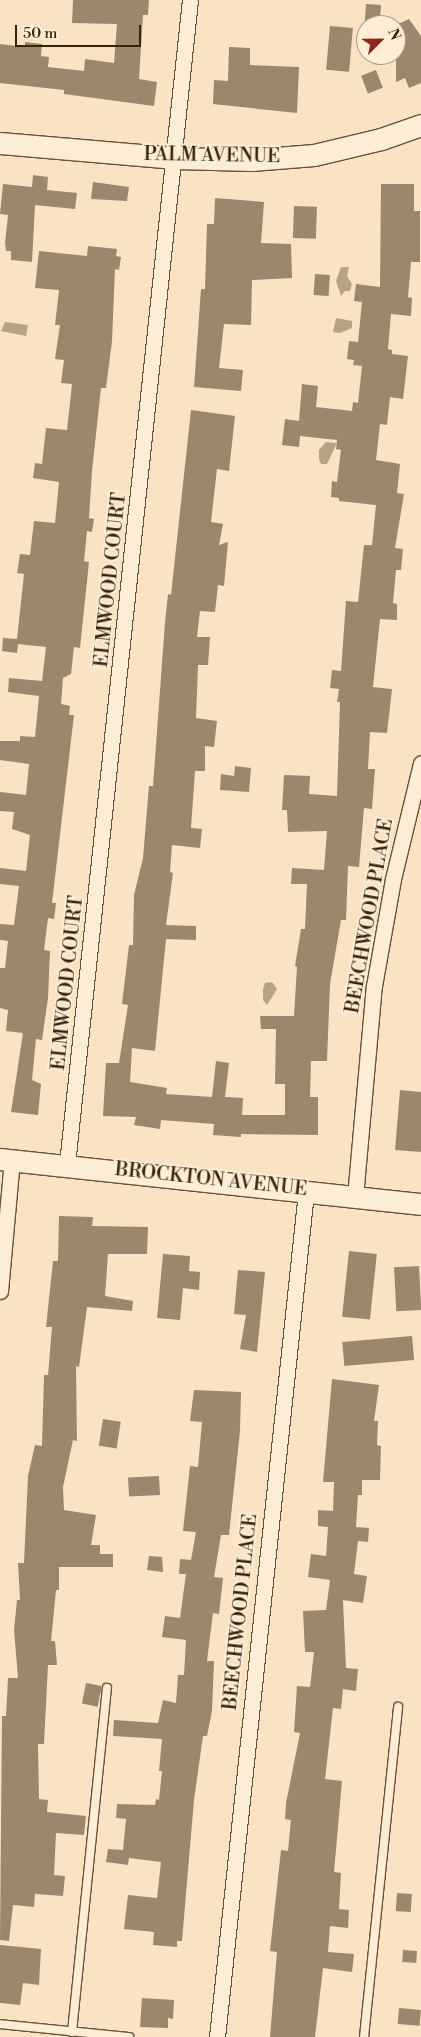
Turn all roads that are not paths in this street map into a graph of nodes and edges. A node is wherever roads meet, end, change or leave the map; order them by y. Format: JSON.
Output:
{"nodes":[{"id":1,"x":190,"y":0,"type":"edge"},
{"id":2,"x":421,"y":125,"type":"edge"},
{"id":3,"x":0,"y":143,"type":"edge"},
{"id":4,"x":176,"y":158,"type":"junction"},
{"id":5,"x":421,"y":763,"type":"edge"},
{"id":6,"x":6,"y":1159,"type":"edge"},
{"id":7,"x":66,"y":1164,"type":"junction"},
{"id":8,"x":306,"y":1191,"type":"junction"},
{"id":9,"x":355,"y":1197,"type":"junction"},
{"id":10,"x":421,"y":1204,"type":"edge"},
{"id":11,"x":0,"y":1291,"type":"edge"},
{"id":12,"x":107,"y":1688,"type":"dead end"},
{"id":13,"x":398,"y":1707,"type":"dead end"},
{"id":14,"x":0,"y":2024,"type":"edge"},
{"id":15,"x":72,"y":2032,"type":"junction"},
{"id":16,"x":129,"y":2037,"type":"edge"},
{"id":17,"x":217,"y":2037,"type":"edge"},
{"id":18,"x":364,"y":2037,"type":"edge"}],
"edges":[{"from":1,"to":4,"type":"street","name":"ELMWOOD COURT"},
{"from":2,"to":4,"type":"street","name":"PALM AVENUE"},
{"from":3,"to":4,"type":"street","name":"PALM AVENUE"},
{"from":4,"to":7,"type":"street","name":"ELMWOOD COURT"},
{"from":5,"to":9,"type":"street","name":"BEECHWOOD PLACE"},
{"from":6,"to":7,"type":"street","name":"BROCKTON AVENUE"},
{"from":6,"to":11,"type":"street"},
{"from":7,"to":8,"type":"street","name":"BROCKTON AVENUE"},
{"from":8,"to":9,"type":"street","name":"BROCKTON AVENUE"},
{"from":8,"to":17,"type":"street","name":"BEECHWOOD PLACE"},
{"from":9,"to":10,"type":"street","name":"BROCKTON AVENUE"},
{"from":12,"to":15,"type":"lane"},
{"from":13,"to":18,"type":"lane"},
{"from":14,"to":15,"type":"lane"},
{"from":15,"to":16,"type":"lane"}]}
